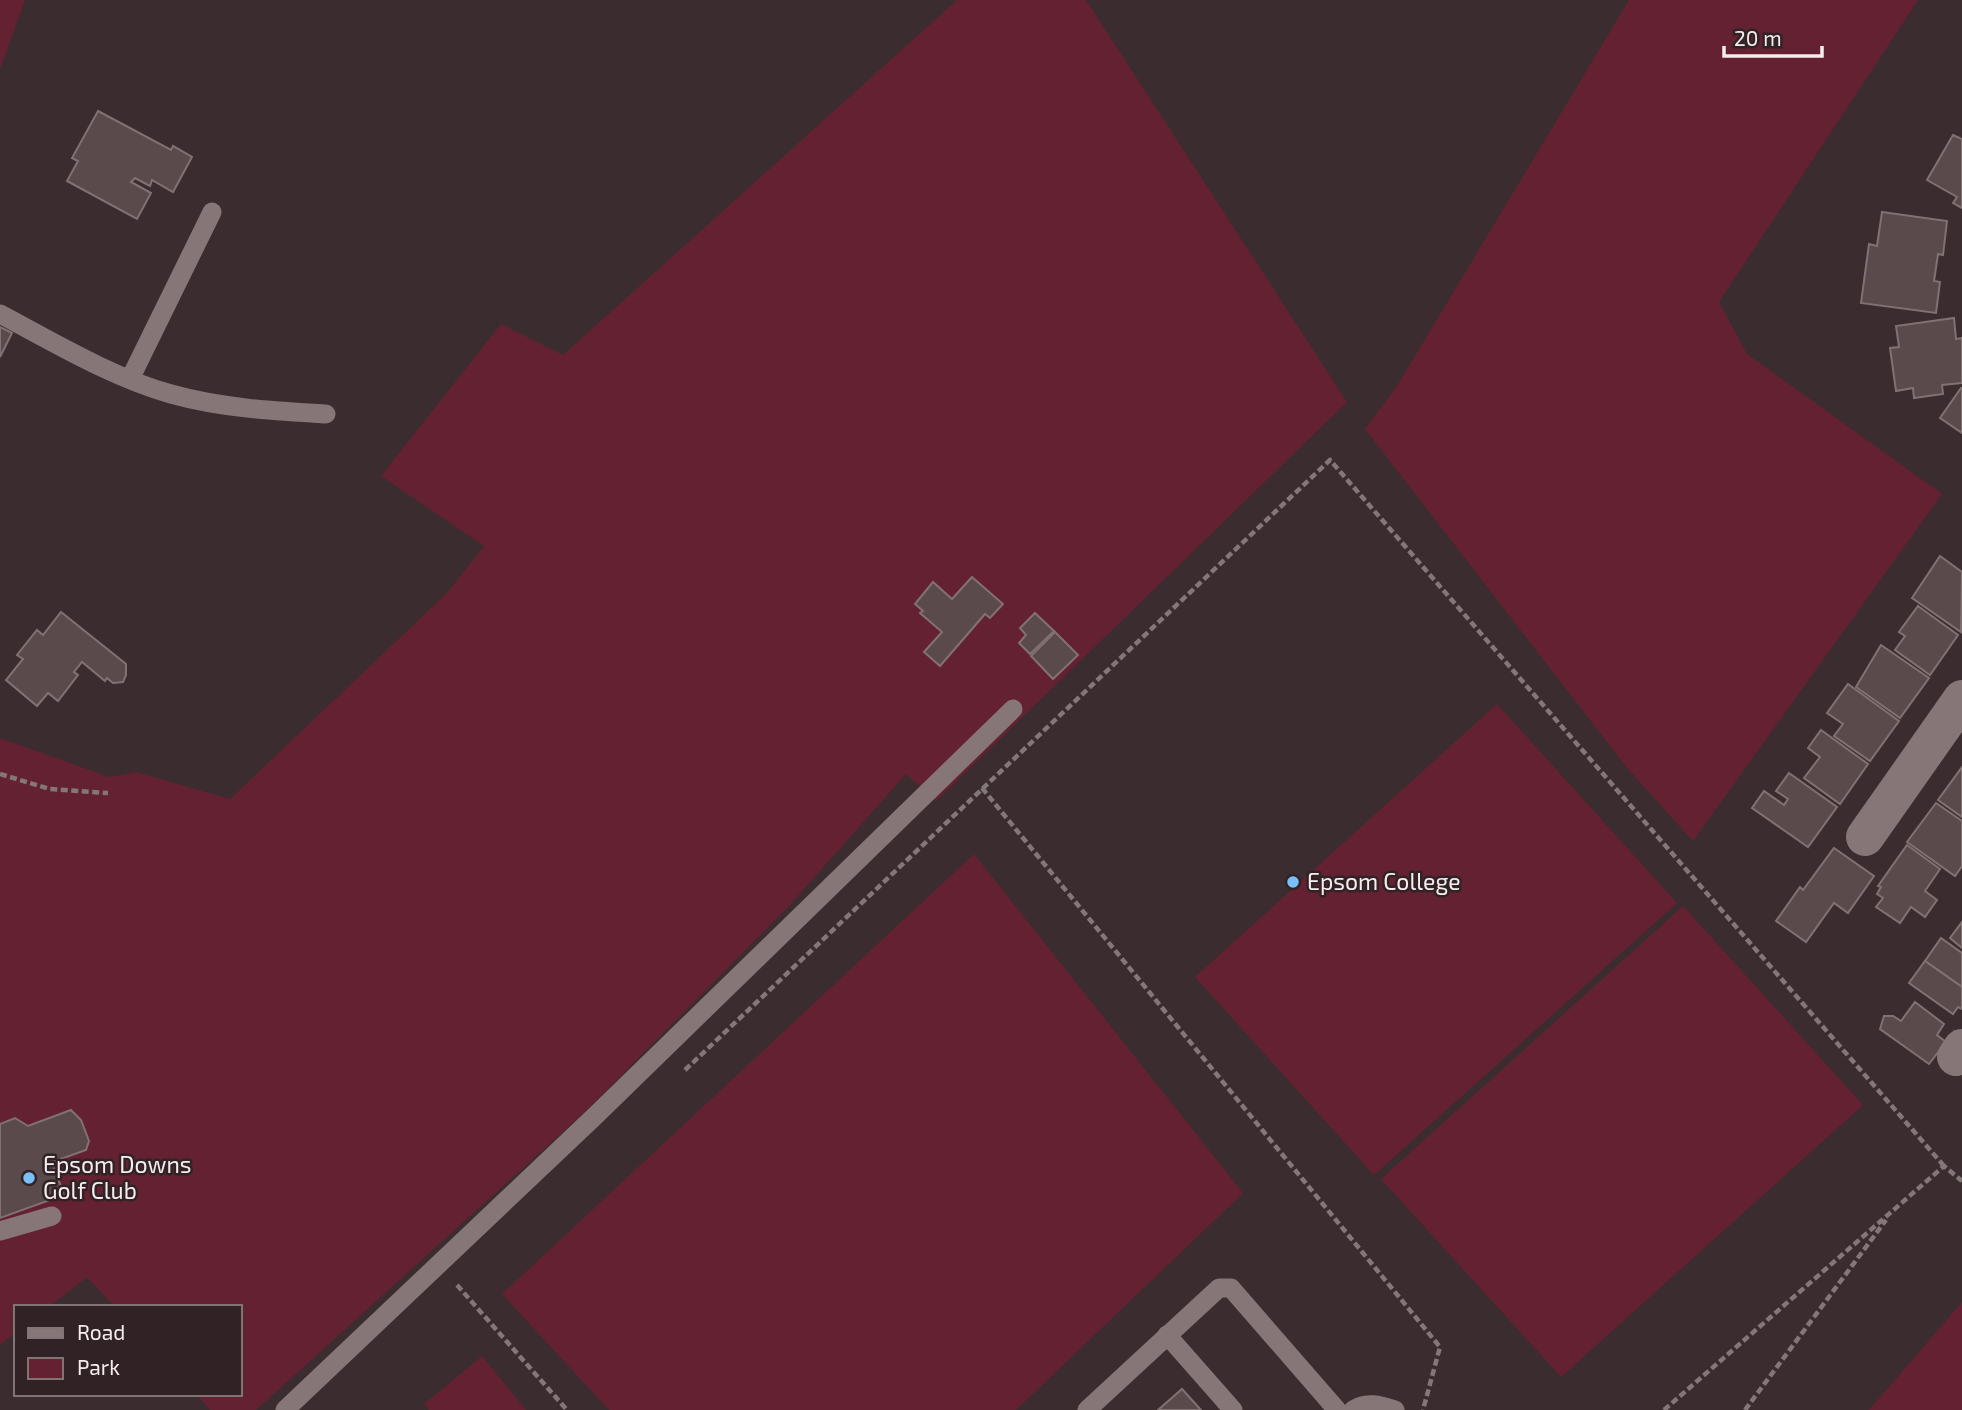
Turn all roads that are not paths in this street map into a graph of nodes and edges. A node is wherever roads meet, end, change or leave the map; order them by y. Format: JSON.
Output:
{"nodes":[{"id":1,"x":212,"y":212,"type":"dead end"},
{"id":2,"x":0,"y":314,"type":"edge"},
{"id":3,"x":131,"y":377,"type":"junction"},
{"id":4,"x":326,"y":414,"type":"dead end"},
{"id":5,"x":1962,"y":699,"type":"edge"},
{"id":6,"x":1013,"y":709,"type":"dead end"},
{"id":7,"x":1865,"y":837,"type":"dead end"},
{"id":8,"x":52,"y":1216,"type":"dead end"},
{"id":9,"x":0,"y":1231,"type":"edge"},
{"id":10,"x":1167,"y":1335,"type":"junction"},
{"id":11,"x":285,"y":1410,"type":"edge"},
{"id":12,"x":1087,"y":1410,"type":"edge"},
{"id":13,"x":1233,"y":1410,"type":"edge"},
{"id":14,"x":1337,"y":1410,"type":"edge"},
{"id":15,"x":1353,"y":1410,"type":"edge"},
{"id":16,"x":1395,"y":1410,"type":"edge"}],
"edges":[{"from":1,"to":3,"type":"lane"},
{"from":2,"to":3,"type":"lane"},
{"from":3,"to":4,"type":"lane"},
{"from":5,"to":7,"type":"street"},
{"from":6,"to":11,"type":"lane"},
{"from":8,"to":9,"type":"lane"},
{"from":10,"to":12,"type":"lane"},
{"from":10,"to":13,"type":"lane"},
{"from":10,"to":14,"type":"lane"},
{"from":15,"to":16,"type":"lane"}]}
